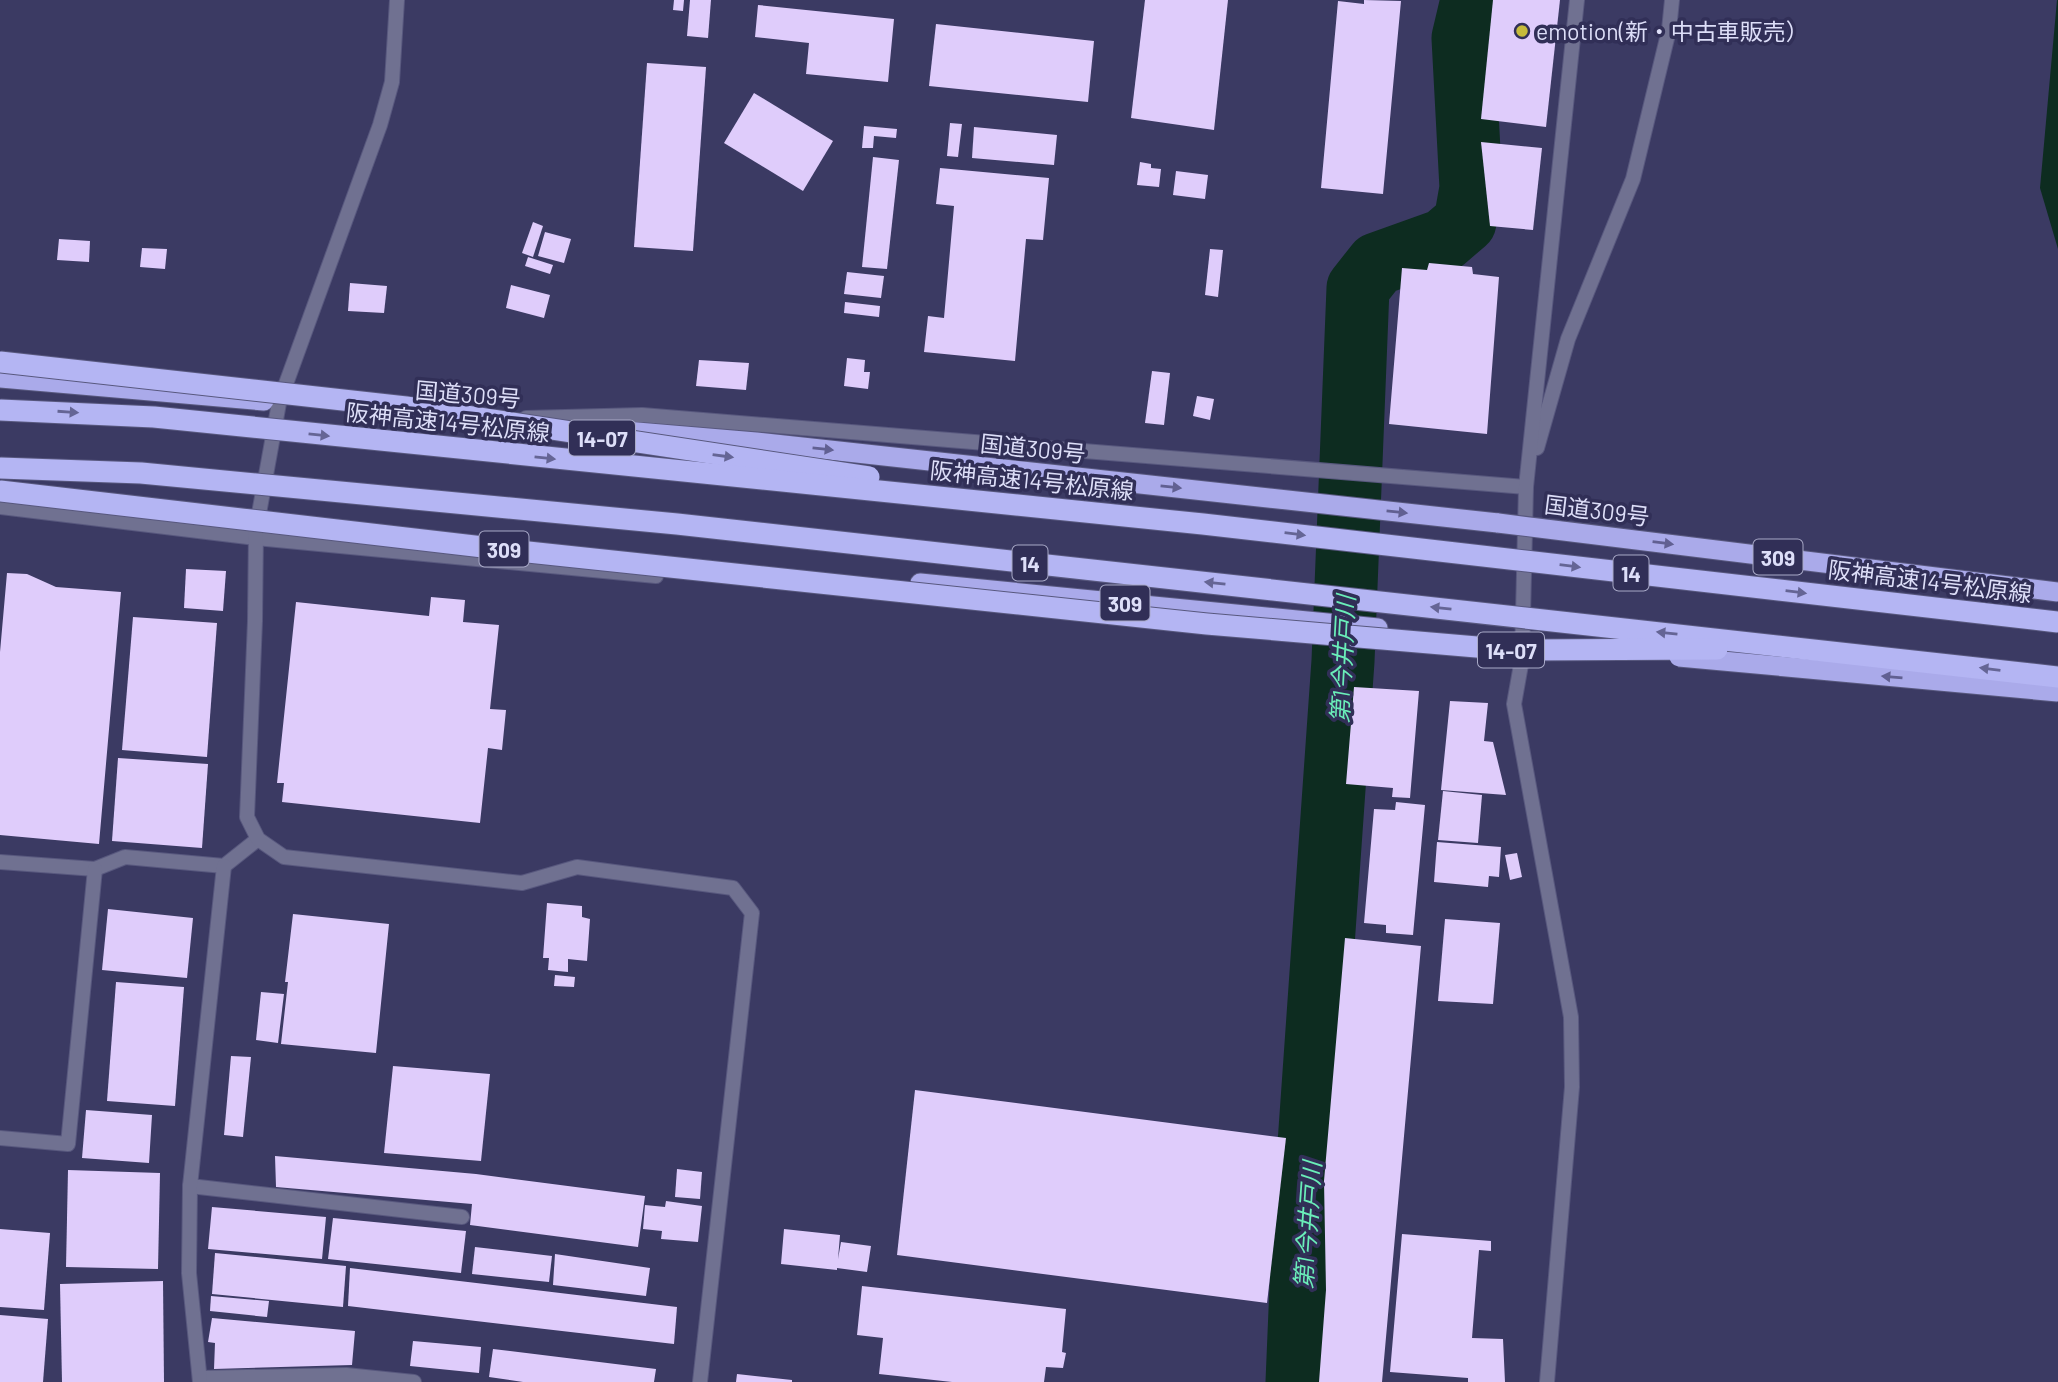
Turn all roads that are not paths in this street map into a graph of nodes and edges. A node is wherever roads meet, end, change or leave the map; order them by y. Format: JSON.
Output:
{"nodes":[{"id":1,"x":397,"y":0,"type":"edge"},
{"id":2,"x":1577,"y":0,"type":"edge"},
{"id":3,"x":1672,"y":0,"type":"edge"},
{"id":4,"x":0,"y":362,"type":"edge"},
{"id":5,"x":0,"y":378,"type":"edge"},
{"id":6,"x":279,"y":403,"type":"junction"},
{"id":7,"x":0,"y":410,"type":"edge"},
{"id":8,"x":476,"y":419,"type":"junction"},
{"id":9,"x":0,"y":468,"type":"edge"},
{"id":10,"x":1526,"y":487,"type":"junction"},
{"id":11,"x":0,"y":491,"type":"edge"},
{"id":12,"x":0,"y":500,"type":"edge"},
{"id":13,"x":0,"y":507,"type":"edge"},
{"id":14,"x":1203,"y":523,"type":"junction"},
{"id":15,"x":1525,"y":526,"type":"junction"},
{"id":16,"x":256,"y":534,"type":"junction"},
{"id":17,"x":2058,"y":592,"type":"edge"},
{"id":18,"x":2058,"y":622,"type":"edge"},
{"id":19,"x":1817,"y":649,"type":"junction"},
{"id":20,"x":1522,"y":659,"type":"junction"},
{"id":21,"x":2058,"y":677,"type":"edge"},
{"id":22,"x":2058,"y":692,"type":"edge"},
{"id":23,"x":258,"y":839,"type":"junction"},
{"id":24,"x":0,"y":862,"type":"edge"},
{"id":25,"x":224,"y":866,"type":"junction"},
{"id":26,"x":94,"y":869,"type":"junction"},
{"id":27,"x":0,"y":1138,"type":"edge"},
{"id":28,"x":190,"y":1186,"type":"junction"},
{"id":29,"x":462,"y":1217,"type":"dead end"},
{"id":30,"x":200,"y":1380,"type":"edge"},
{"id":31,"x":414,"y":1382,"type":"edge"},
{"id":32,"x":700,"y":1382,"type":"edge"},
{"id":33,"x":1547,"y":1382,"type":"edge"}],
"edges":[{"from":1,"to":6,"type":"street"},
{"from":2,"to":10,"type":"street"},
{"from":3,"to":10,"type":"street"},
{"from":4,"to":14,"type":"highway","number":"14-07","one_way":true,"bridge":true},
{"from":5,"to":6,"type":"highway","name":"国道309号","number":"309"},
{"from":6,"to":8,"type":"highway","name":"国道309号","number":"309"},
{"from":6,"to":16,"type":"street"},
{"from":7,"to":14,"type":"highway","name":"阪神高速14号松原線","number":"14","one_way":true,"bridge":true},
{"from":8,"to":10,"type":"street"},
{"from":8,"to":15,"type":"highway","name":"国道309号","number":"309","one_way":true,"bridge":true},
{"from":19,"to":9,"type":"highway","number":"14","one_way":true,"bridge":true},
{"from":10,"to":15,"type":"street"},
{"from":11,"to":19,"type":"highway","number":"14-07","bridge":true},
{"from":12,"to":16,"type":"highway","number":"309"},
{"from":13,"to":16,"type":"street"},
{"from":14,"to":18,"type":"highway","name":"阪神高速14号松原線","number":"14","one_way":true,"bridge":true},
{"from":15,"to":17,"type":"highway","name":"国道309号","number":"309","one_way":true,"bridge":true},
{"from":15,"to":20,"type":"street"},
{"from":16,"to":20,"type":"street"},
{"from":22,"to":16,"type":"highway","number":"309","one_way":true,"bridge":true},
{"from":16,"to":23,"type":"street"},
{"from":21,"to":19,"type":"highway","number":"14","one_way":true,"bridge":true},
{"from":20,"to":33,"type":"street"},
{"from":23,"to":25,"type":"street"},
{"from":23,"to":32,"type":"street"},
{"from":24,"to":26,"type":"street"},
{"from":25,"to":26,"type":"street"},
{"from":25,"to":28,"type":"street"},
{"from":26,"to":27,"type":"street"},
{"from":28,"to":29,"type":"street"},
{"from":28,"to":30,"type":"street"},
{"from":30,"to":31,"type":"street"}]}
